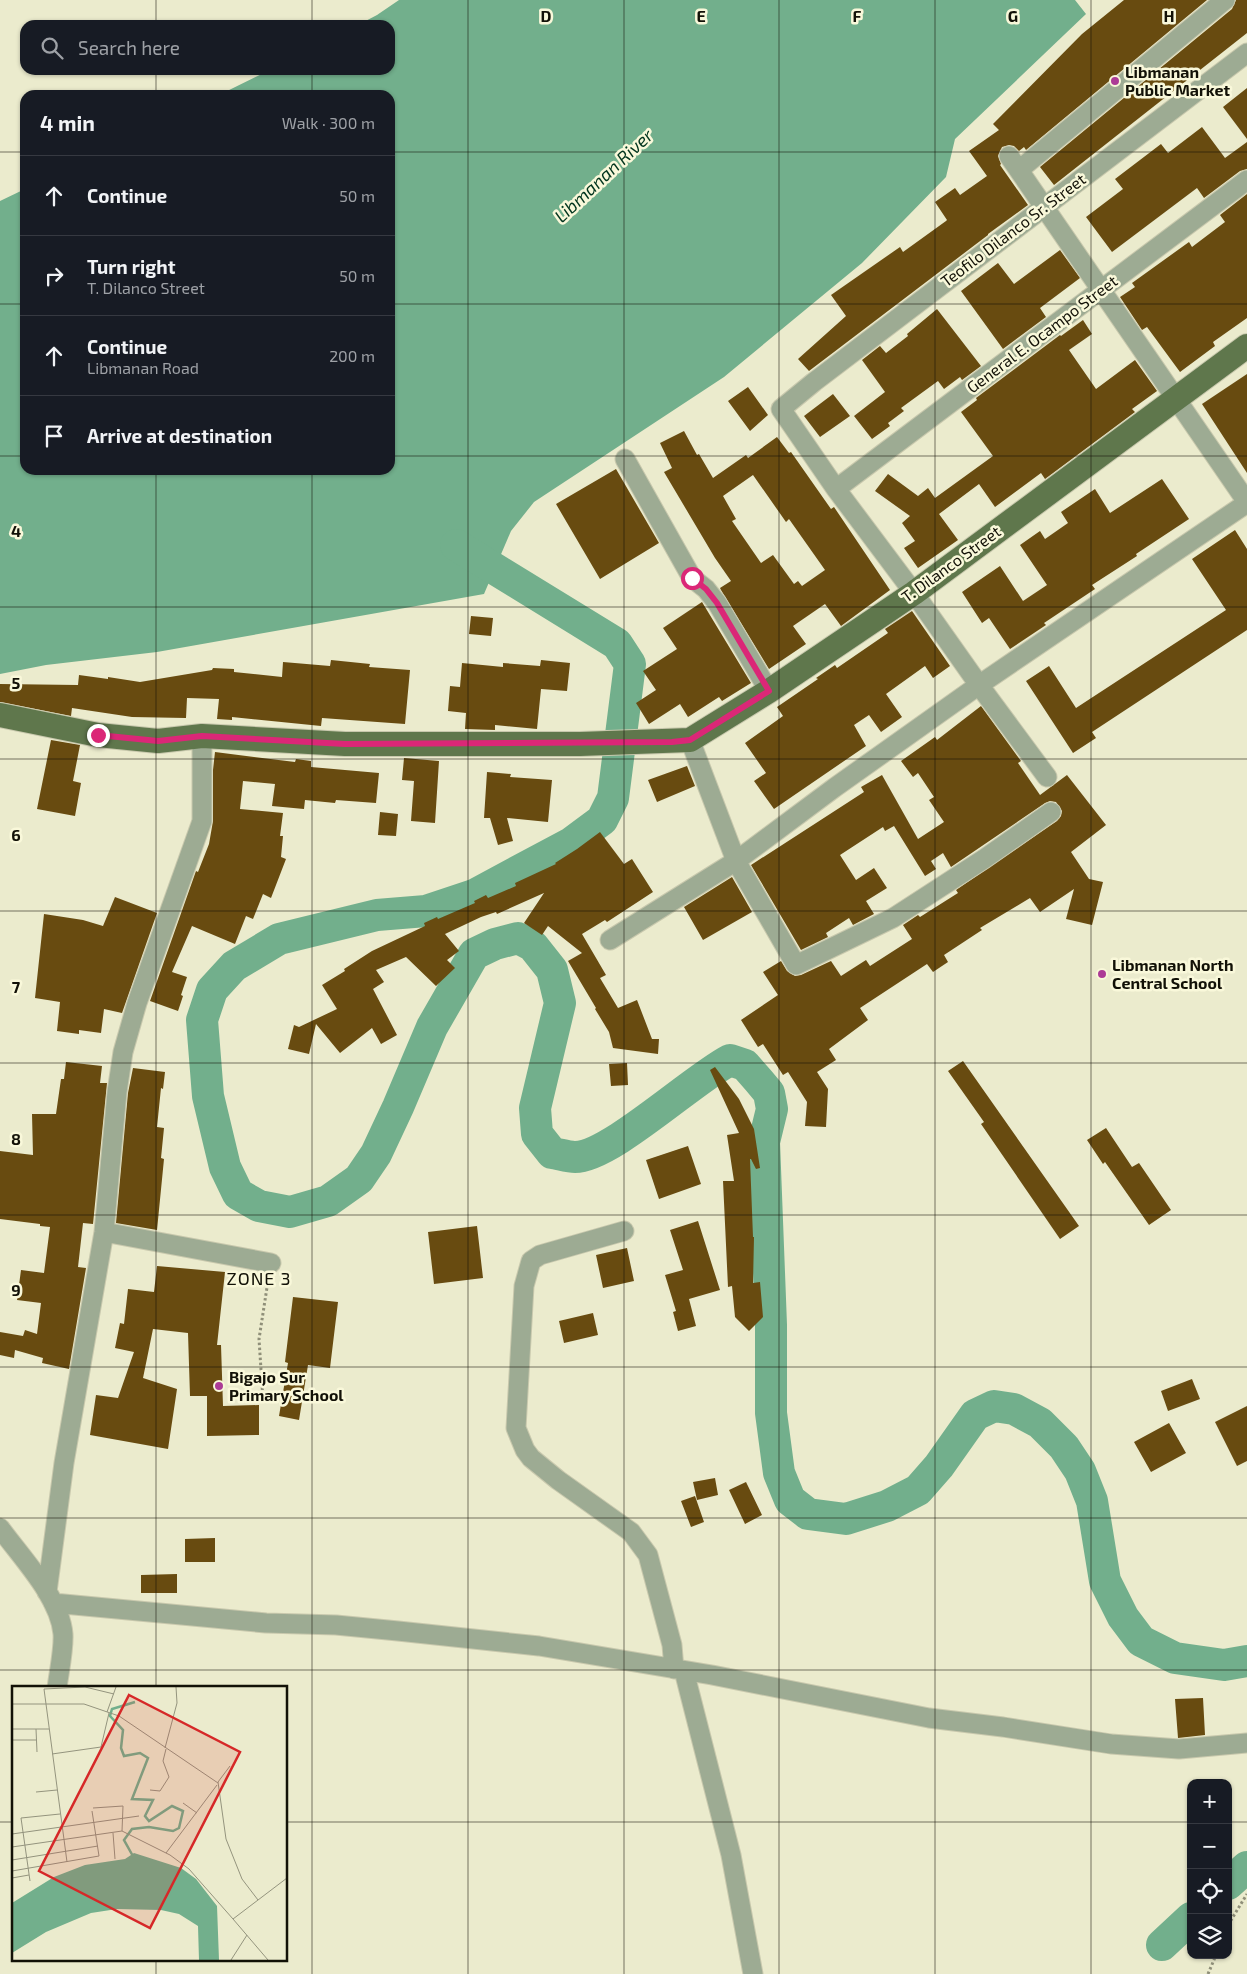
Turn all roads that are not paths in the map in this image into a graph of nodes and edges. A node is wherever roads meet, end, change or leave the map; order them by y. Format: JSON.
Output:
{"nodes":[{"id":1,"x":1225,"y":0,"type":"edge"},
{"id":2,"x":1247,"y":53,"type":"edge"},
{"id":3,"x":1247,"y":180,"type":"edge"},
{"id":4,"x":1044,"y":206,"type":"junction"},
{"id":5,"x":1101,"y":290,"type":"junction"},
{"id":6,"x":1247,"y":346,"type":"edge"},
{"id":7,"x":1175,"y":398,"type":"junction"},
{"id":8,"x":625,"y":459,"type":"dead end"},
{"id":9,"x":836,"y":489,"type":"junction"},
{"id":10,"x":1247,"y":503,"type":"edge"},
{"id":11,"x":914,"y":593,"type":"junction"},
{"id":12,"x":979,"y":685,"type":"junction"},
{"id":13,"x":769,"y":691,"type":"junction"},
{"id":14,"x":0,"y":715,"type":"edge"},
{"id":15,"x":202,"y":736,"type":"junction"},
{"id":16,"x":690,"y":740,"type":"junction"},
{"id":17,"x":1047,"y":777,"type":"dead end"},
{"id":18,"x":1051,"y":812,"type":"dead end"},
{"id":19,"x":736,"y":861,"type":"junction"},
{"id":20,"x":610,"y":940,"type":"dead end"},
{"id":21,"x":624,"y":1231,"type":"dead end"},
{"id":22,"x":104,"y":1232,"type":"junction"},
{"id":23,"x":271,"y":1263,"type":"road end"},
{"id":24,"x":0,"y":1528,"type":"edge"},
{"id":25,"x":50,"y":1597,"type":"junction"},
{"id":26,"x":679,"y":1670,"type":"junction"},
{"id":27,"x":57,"y":1686,"type":"edge"},
{"id":28,"x":1247,"y":1743,"type":"edge"},
{"id":29,"x":753,"y":1974,"type":"edge"}],
"edges":[{"from":1,"to":4,"type":"street"},
{"from":2,"to":4,"type":"street","name":"Teofilo Dilanco Sr. Street"},
{"from":3,"to":5,"type":"street","name":"General E. Ocampo Street"},
{"from":4,"to":5,"type":"street"},
{"from":4,"to":9,"type":"street","name":"Teofilo Dilanco Sr. Street"},
{"from":5,"to":7,"type":"street"},
{"from":5,"to":9,"type":"street","name":"General E. Ocampo Street"},
{"from":6,"to":7,"type":"main road","name":"T. Dilanco Street"},
{"from":7,"to":10,"type":"street"},
{"from":7,"to":11,"type":"main road","name":"T. Dilanco Street"},
{"from":8,"to":13,"type":"street"},
{"from":9,"to":11,"type":"street"},
{"from":10,"to":12,"type":"street"},
{"from":11,"to":12,"type":"street"},
{"from":11,"to":13,"type":"main road","name":"T. Dilanco Street"},
{"from":12,"to":17,"type":"street"},
{"from":12,"to":19,"type":"street"},
{"from":13,"to":16,"type":"main road","name":"T. Dilanco Street"},
{"from":14,"to":15,"type":"main road","name":"T. Dilanco Street"},
{"from":15,"to":16,"type":"main road","name":"T. Dilanco Street"},
{"from":15,"to":22,"type":"street"},
{"from":16,"to":19,"type":"street"},
{"from":18,"to":19,"type":"street"},
{"from":19,"to":20,"type":"street"},
{"from":21,"to":26,"type":"street"},
{"from":22,"to":23,"type":"street"},
{"from":22,"to":25,"type":"street"},
{"from":24,"to":25,"type":"street"},
{"from":25,"to":26,"type":"street"},
{"from":25,"to":27,"type":"street"},
{"from":26,"to":28,"type":"street"},
{"from":26,"to":29,"type":"street"}]}
